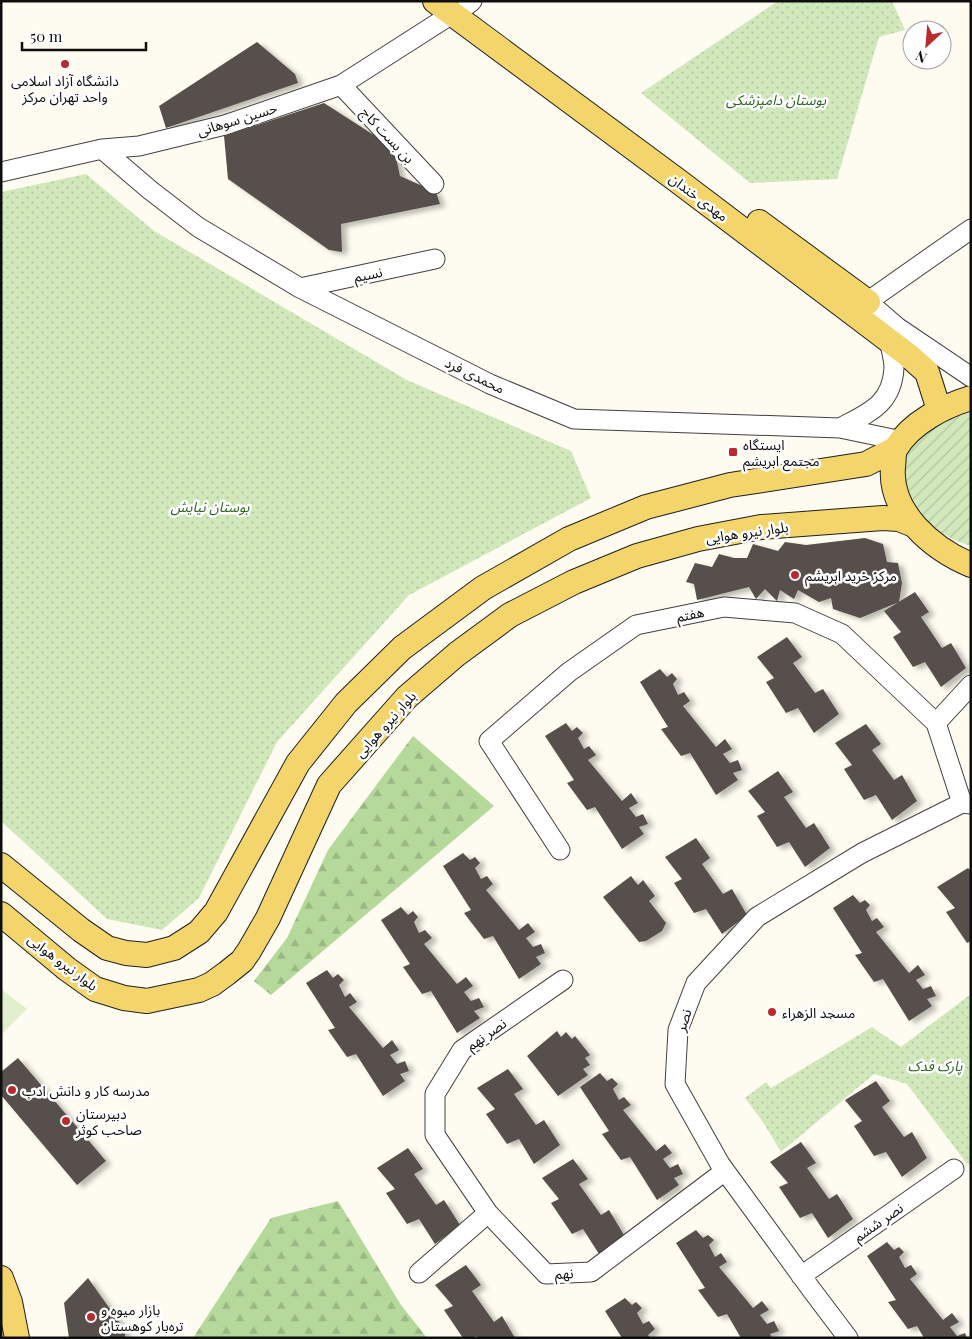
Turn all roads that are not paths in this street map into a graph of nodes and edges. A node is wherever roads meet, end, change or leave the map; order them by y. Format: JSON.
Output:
{"nodes":[{"id":1,"x":458,"y":5,"type":"edge"},
{"id":2,"x":341,"y":86,"type":"junction"},
{"id":3,"x":102,"y":149,"type":"junction"},
{"id":4,"x":1,"y":172,"type":"edge"},
{"id":5,"x":434,"y":184,"type":"dead end"},
{"id":6,"x":971,"y":229,"type":"edge"},
{"id":7,"x":435,"y":259,"type":"dead end"},
{"id":8,"x":300,"y":288,"type":"junction"},
{"id":9,"x":860,"y":307,"type":"junction"},
{"id":10,"x":889,"y":340,"type":"junction"},
{"id":11,"x":971,"y":377,"type":"edge"},
{"id":12,"x":971,"y":398,"type":"edge"},
{"id":13,"x":940,"y":410,"type":"junction"},
{"id":14,"x":840,"y":428,"type":"junction"},
{"id":15,"x":899,"y":445,"type":"junction"},
{"id":16,"x":914,"y":525,"type":"junction"},
{"id":17,"x":971,"y":565,"type":"edge"},
{"id":18,"x":971,"y":685,"type":"edge"},
{"id":19,"x":936,"y":723,"type":"junction"},
{"id":20,"x":966,"y":803,"type":"edge"},
{"id":21,"x":560,"y":850,"type":"dead end"},
{"id":22,"x":1,"y":865,"type":"edge"},
{"id":23,"x":1,"y":914,"type":"edge"},
{"id":24,"x":563,"y":980,"type":"dead end"},
{"id":25,"x":954,"y":1169,"type":"dead end"},
{"id":26,"x":726,"y":1171,"type":"junction"},
{"id":27,"x":488,"y":1212,"type":"junction"},
{"id":28,"x":418,"y":1273,"type":"dead end"},
{"id":29,"x":801,"y":1276,"type":"junction"},
{"id":30,"x":1,"y":1278,"type":"edge"},
{"id":31,"x":838,"y":1335,"type":"edge"},
{"id":32,"x":18,"y":1338,"type":"edge"}],
"edges":[{"from":1,"to":2,"type":"street","name":"حسین سوهانی"},
{"from":1,"to":9,"type":"main road","name":"مهدی خندان"},
{"from":2,"to":3,"type":"street","name":"حسین سوهانی"},
{"from":2,"to":5,"type":"street","name":"بن بست کاج"},
{"from":3,"to":4,"type":"street","name":"حسین سوهانی"},
{"from":3,"to":8,"type":"street","name":"محمدی فرد"},
{"from":6,"to":9,"type":"street"},
{"from":7,"to":8,"type":"street","name":"نسیم"},
{"from":8,"to":14,"type":"street","name":"محمدی فرد"},
{"from":9,"to":10,"type":"main road","name":"مهدی خندان"},
{"from":9,"to":11,"type":"street","name":"مهدی خندان"},
{"from":10,"to":13,"type":"main road","name":"مهدی خندان"},
{"from":10,"to":14,"type":"street"},
{"from":12,"to":13,"type":"main road"},
{"from":13,"to":15,"type":"main road"},
{"from":14,"to":15,"type":"street","name":"محمدی فرد"},
{"from":15,"to":16,"type":"main road"},
{"from":15,"to":22,"type":"main road"},
{"from":16,"to":17,"type":"main road"},
{"from":16,"to":23,"type":"main road","name":"بلوار نیرو هوایی"},
{"from":18,"to":19,"type":"street"},
{"from":19,"to":20,"type":"street","name":"هفتم"},
{"from":19,"to":21,"type":"street","name":"هفتم"},
{"from":20,"to":26,"type":"street","name":"نصر"},
{"from":24,"to":27,"type":"street","name":"نصر نهم"},
{"from":25,"to":29,"type":"street","name":"نصر ششم"},
{"from":26,"to":27,"type":"street","name":"نهم"},
{"from":26,"to":29,"type":"street","name":"نصر"},
{"from":27,"to":28,"type":"street"},
{"from":29,"to":31,"type":"street","name":"نصر"},
{"from":30,"to":32,"type":"main road"}]}
